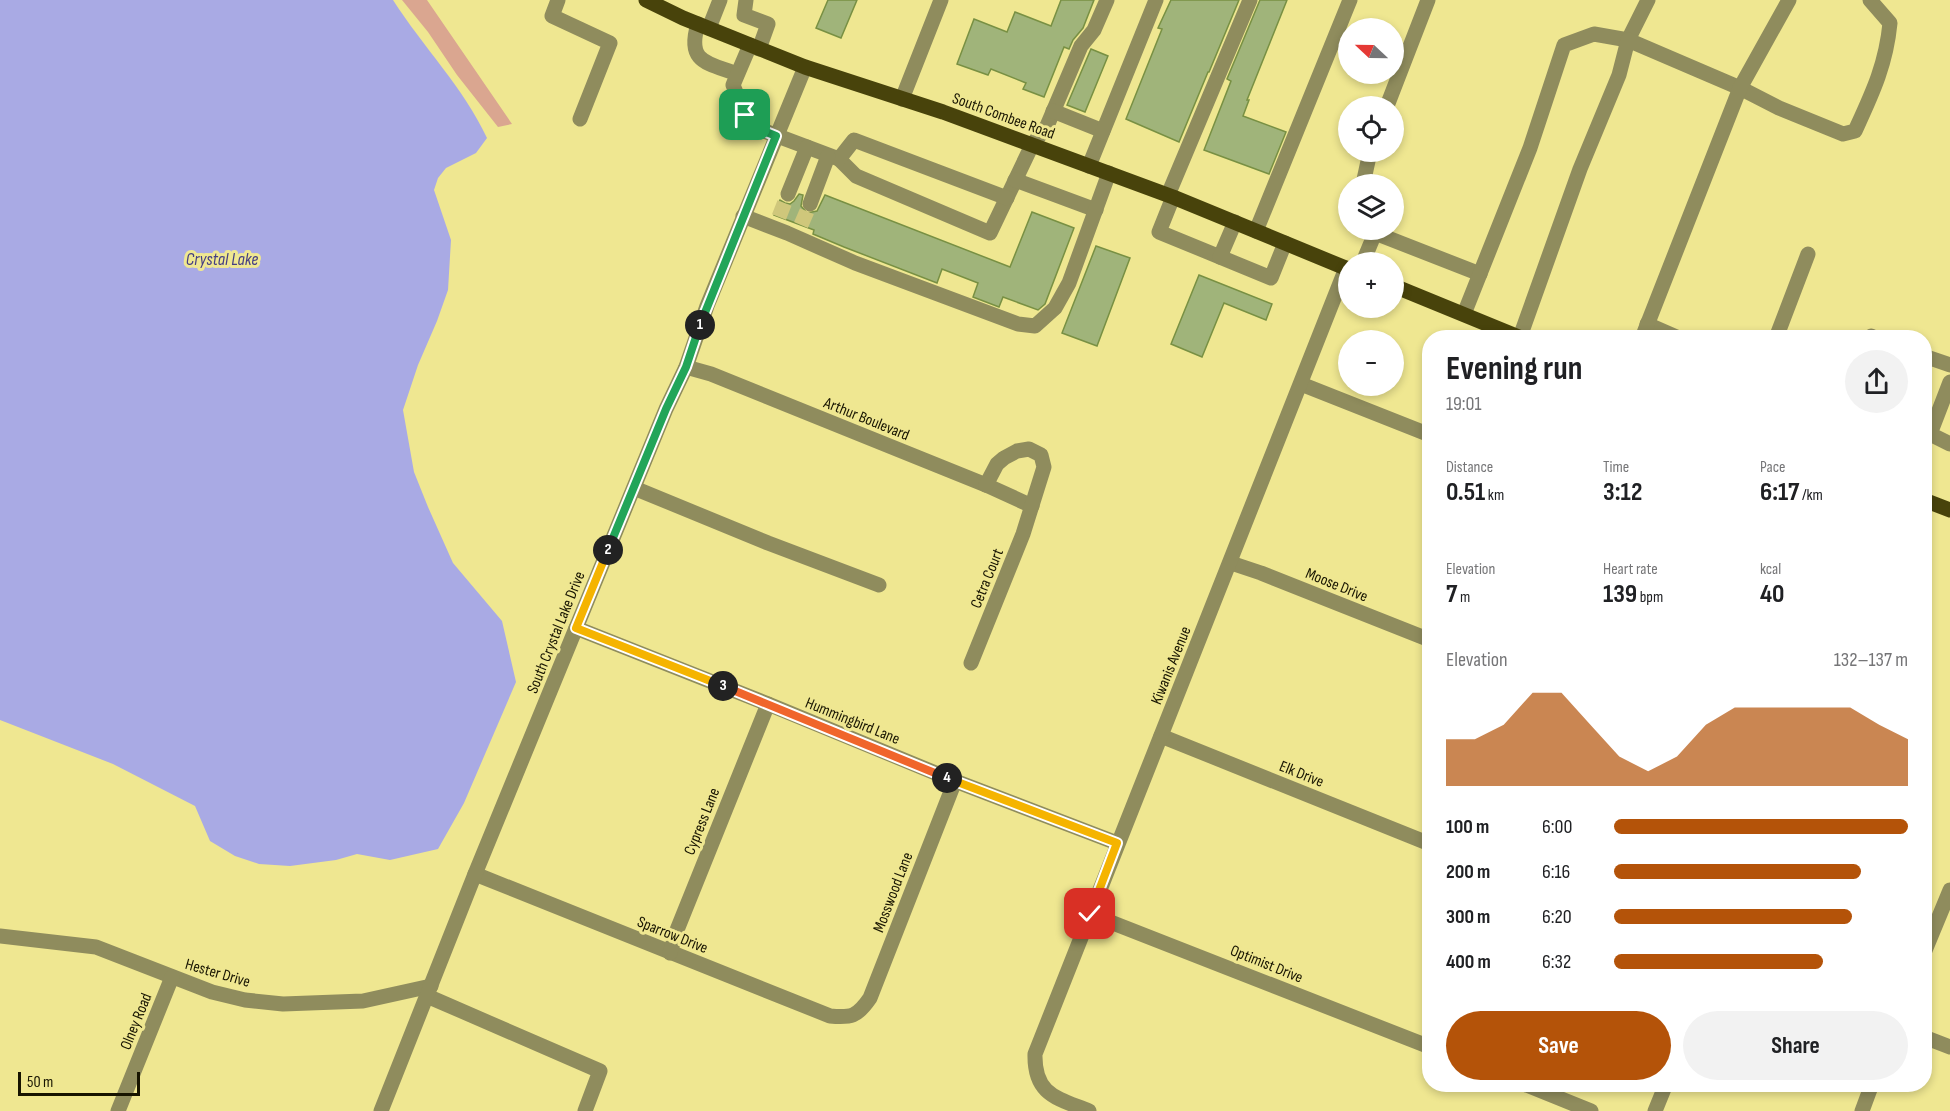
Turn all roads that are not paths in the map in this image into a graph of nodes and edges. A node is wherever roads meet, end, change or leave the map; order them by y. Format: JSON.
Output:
{"nodes":[{"id":1,"x":558,"y":0,"type":"edge"},
{"id":2,"x":646,"y":0,"type":"edge"},
{"id":3,"x":720,"y":0,"type":"edge"},
{"id":4,"x":746,"y":0,"type":"edge"},
{"id":5,"x":941,"y":0,"type":"edge"},
{"id":6,"x":1107,"y":0,"type":"edge"},
{"id":7,"x":1156,"y":0,"type":"edge"},
{"id":8,"x":1250,"y":0,"type":"edge"},
{"id":9,"x":1350,"y":0,"type":"edge"},
{"id":10,"x":1428,"y":0,"type":"edge"},
{"id":11,"x":1648,"y":0,"type":"edge"},
{"id":12,"x":1789,"y":0,"type":"edge"},
{"id":13,"x":1869,"y":0,"type":"edge"},
{"id":14,"x":704,"y":26,"type":"junction"},
{"id":15,"x":1628,"y":40,"type":"junction"},
{"id":16,"x":755,"y":47,"type":"junction"},
{"id":17,"x":805,"y":67,"type":"junction"},
{"id":18,"x":737,"y":74,"type":"junction"},
{"id":19,"x":1740,"y":88,"type":"junction"},
{"id":20,"x":1391,"y":96,"type":"edge"},
{"id":21,"x":903,"y":99,"type":"junction"},
{"id":22,"x":1053,"y":111,"type":"junction"},
{"id":23,"x":580,"y":119,"type":"dead end"},
{"id":24,"x":1103,"y":131,"type":"junction"},
{"id":25,"x":776,"y":136,"type":"junction"},
{"id":26,"x":1032,"y":145,"type":"junction"},
{"id":27,"x":807,"y":147,"type":"junction"},
{"id":28,"x":834,"y":157,"type":"junction"},
{"id":29,"x":1089,"y":166,"type":"junction"},
{"id":30,"x":1109,"y":173,"type":"junction"},
{"id":31,"x":1015,"y":180,"type":"junction"},
{"id":32,"x":788,"y":194,"type":"tunnel mouth"},
{"id":33,"x":1171,"y":196,"type":"junction"},
{"id":34,"x":1007,"y":198,"type":"junction"},
{"id":35,"x":810,"y":204,"type":"tunnel mouth"},
{"id":36,"x":1096,"y":210,"type":"junction"},
{"id":37,"x":743,"y":216,"type":"junction"},
{"id":38,"x":779,"y":217,"type":"dead end"},
{"id":39,"x":1234,"y":222,"type":"junction"},
{"id":40,"x":760,"y":223,"type":"junction"},
{"id":41,"x":1256,"y":231,"type":"junction"},
{"id":42,"x":1397,"y":240,"type":"edge"},
{"id":43,"x":1286,"y":243,"type":"junction"},
{"id":44,"x":1808,"y":254,"type":"dead end"},
{"id":45,"x":1220,"y":257,"type":"junction"},
{"id":46,"x":1338,"y":264,"type":"edge"},
{"id":47,"x":1479,"y":274,"type":"junction"},
{"id":48,"x":1338,"y":290,"type":"edge"},
{"id":49,"x":1404,"y":290,"type":"edge"},
{"id":50,"x":1464,"y":314,"type":"junction"},
{"id":51,"x":1504,"y":330,"type":"edge"},
{"id":52,"x":1523,"y":330,"type":"edge"},
{"id":53,"x":1645,"y":330,"type":"edge"},
{"id":54,"x":1779,"y":330,"type":"edge"},
{"id":55,"x":1932,"y":359,"type":"edge"},
{"id":56,"x":1950,"y":365,"type":"edge"},
{"id":57,"x":686,"y":367,"type":"junction"},
{"id":58,"x":1950,"y":382,"type":"edge"},
{"id":59,"x":1300,"y":384,"type":"junction"},
{"id":60,"x":1932,"y":427,"type":"edge"},
{"id":61,"x":1422,"y":432,"type":"edge"},
{"id":62,"x":1932,"y":441,"type":"edge"},
{"id":63,"x":1950,"y":444,"type":"edge"},
{"id":64,"x":986,"y":485,"type":"junction"},
{"id":65,"x":634,"y":488,"type":"junction"},
{"id":66,"x":1932,"y":503,"type":"edge"},
{"id":67,"x":1032,"y":506,"type":"junction"},
{"id":68,"x":1950,"y":510,"type":"edge"},
{"id":69,"x":1231,"y":563,"type":"junction"},
{"id":70,"x":879,"y":585,"type":"dead end"},
{"id":71,"x":576,"y":628,"type":"junction"},
{"id":72,"x":1422,"y":637,"type":"edge"},
{"id":73,"x":971,"y":663,"type":"dead end"},
{"id":74,"x":768,"y":704,"type":"junction"},
{"id":75,"x":1161,"y":736,"type":"junction"},
{"id":76,"x":955,"y":781,"type":"junction"},
{"id":77,"x":1422,"y":841,"type":"edge"},
{"id":78,"x":1117,"y":843,"type":"junction"},
{"id":79,"x":475,"y":874,"type":"junction"},
{"id":80,"x":1950,"y":890,"type":"edge"},
{"id":81,"x":1090,"y":914,"type":"junction"},
{"id":82,"x":1932,"y":934,"type":"edge"},
{"id":83,"x":0,"y":936,"type":"edge"},
{"id":84,"x":670,"y":953,"type":"junction"},
{"id":85,"x":172,"y":977,"type":"junction"},
{"id":86,"x":429,"y":991,"type":"junction"},
{"id":87,"x":858,"y":1013,"type":"joint"},
{"id":88,"x":1932,"y":1040,"type":"edge"},
{"id":89,"x":1422,"y":1044,"type":"edge"},
{"id":90,"x":1950,"y":1047,"type":"edge"},
{"id":91,"x":1544,"y":1092,"type":"edge"},
{"id":92,"x":1663,"y":1092,"type":"edge"},
{"id":93,"x":1869,"y":1092,"type":"edge"},
{"id":94,"x":118,"y":1111,"type":"edge"},
{"id":95,"x":381,"y":1111,"type":"edge"},
{"id":96,"x":585,"y":1111,"type":"edge"},
{"id":97,"x":1089,"y":1111,"type":"edge"},
{"id":98,"x":1591,"y":1111,"type":"edge"},
{"id":99,"x":1655,"y":1111,"type":"edge"},
{"id":100,"x":1862,"y":1111,"type":"edge"}],
"edges":[{"from":1,"to":23,"type":"street"},
{"from":2,"to":14,"type":"main road","name":"South Combee Road"},
{"from":3,"to":14,"type":"street"},
{"from":4,"to":16,"type":"street"},
{"from":5,"to":21,"type":"street"},
{"from":6,"to":22,"type":"street"},
{"from":7,"to":24,"type":"street"},
{"from":8,"to":33,"type":"street"},
{"from":9,"to":41,"type":"street"},
{"from":10,"to":20,"type":"street"},
{"from":11,"to":15,"type":"street"},
{"from":12,"to":19,"type":"street"},
{"from":13,"to":19,"type":"street"},
{"from":14,"to":16,"type":"main road","name":"South Combee Road"},
{"from":14,"to":18,"type":"street"},
{"from":15,"to":19,"type":"street"},
{"from":15,"to":47,"type":"street"},
{"from":15,"to":52,"type":"street"},
{"from":16,"to":17,"type":"main road","name":"South Combee Road"},
{"from":16,"to":18,"type":"street"},
{"from":17,"to":21,"type":"main road","name":"South Combee Road"},
{"from":17,"to":25,"type":"street","name":"South Crystal Lake Drive"},
{"from":18,"to":25,"type":"street"},
{"from":19,"to":53,"type":"street"},
{"from":21,"to":26,"type":"main road","name":"South Combee Road"},
{"from":22,"to":24,"type":"street"},
{"from":22,"to":26,"type":"street"},
{"from":24,"to":29,"type":"street"},
{"from":25,"to":27,"type":"street"},
{"from":25,"to":37,"type":"street","name":"South Crystal Lake Drive"},
{"from":26,"to":29,"type":"main road","name":"South Combee Road"},
{"from":26,"to":31,"type":"street"},
{"from":27,"to":28,"type":"street"},
{"from":27,"to":32,"type":"street"},
{"from":28,"to":34,"type":"street"},
{"from":28,"to":34,"type":"street"},
{"from":28,"to":35,"type":"street"},
{"from":29,"to":30,"type":"main road","name":"South Combee Road"},
{"from":30,"to":33,"type":"main road","name":"South Combee Road"},
{"from":30,"to":36,"type":"street"},
{"from":31,"to":34,"type":"street"},
{"from":31,"to":36,"type":"street"},
{"from":33,"to":39,"type":"main road","name":"South Combee Road"},
{"from":33,"to":45,"type":"street"},
{"from":36,"to":40,"type":"street"},
{"from":37,"to":40,"type":"street"},
{"from":37,"to":57,"type":"street","name":"South Crystal Lake Drive"},
{"from":38,"to":40,"type":"street"},
{"from":39,"to":41,"type":"main road","name":"South Combee Road"},
{"from":39,"to":45,"type":"street"},
{"from":41,"to":43,"type":"main road","name":"South Combee Road"},
{"from":42,"to":47,"type":"street"},
{"from":43,"to":45,"type":"street"},
{"from":43,"to":46,"type":"main road","name":"South Combee Road"},
{"from":44,"to":54,"type":"street"},
{"from":47,"to":50,"type":"street"},
{"from":48,"to":59,"type":"street","name":"Kiwanis Avenue"},
{"from":49,"to":50,"type":"main road"},
{"from":50,"to":51,"type":"main road"},
{"from":55,"to":56,"type":"street"},
{"from":57,"to":64,"type":"street","name":"Arthur Boulevard"},
{"from":57,"to":65,"type":"street","name":"South Crystal Lake Drive"},
{"from":58,"to":60,"type":"street"},
{"from":59,"to":61,"type":"street"},
{"from":59,"to":69,"type":"street","name":"Kiwanis Avenue"},
{"from":62,"to":63,"type":"street"},
{"from":64,"to":67,"type":"street","name":"Arthur Boulevard"},
{"from":64,"to":67,"type":"street","name":"Cetra Court"},
{"from":65,"to":70,"type":"street"},
{"from":65,"to":71,"type":"street","name":"South Crystal Lake Drive"},
{"from":66,"to":68,"type":"main road"},
{"from":67,"to":73,"type":"street","name":"Cetra Court"},
{"from":69,"to":72,"type":"street","name":"Moose Drive"},
{"from":69,"to":75,"type":"street","name":"Kiwanis Avenue"},
{"from":71,"to":74,"type":"street","name":"Hummingbird Lane"},
{"from":71,"to":79,"type":"street","name":"South Crystal Lake Drive"},
{"from":74,"to":76,"type":"street","name":"Hummingbird Lane"},
{"from":74,"to":84,"type":"street","name":"Cypress Lane"},
{"from":75,"to":77,"type":"street","name":"Elk Drive"},
{"from":75,"to":78,"type":"street","name":"Kiwanis Avenue"},
{"from":76,"to":78,"type":"street","name":"Hummingbird Lane"},
{"from":76,"to":87,"type":"street","name":"Mosswood Lane"},
{"from":78,"to":81,"type":"street","name":"Kiwanis Avenue"},
{"from":79,"to":84,"type":"street","name":"Sparrow Drive"},
{"from":79,"to":86,"type":"street","name":"South Crystal Lake Drive"},
{"from":80,"to":82,"type":"street"},
{"from":81,"to":89,"type":"street","name":"Optimist Drive"},
{"from":81,"to":97,"type":"street","name":"Kiwanis Avenue"},
{"from":83,"to":85,"type":"street","name":"Hester Drive"},
{"from":84,"to":87,"type":"street","name":"Sparrow Drive"},
{"from":85,"to":86,"type":"street","name":"Hester Drive"},
{"from":85,"to":94,"type":"street","name":"Olney Road"},
{"from":86,"to":95,"type":"street","name":"South Crystal Lake Drive"},
{"from":86,"to":96,"type":"street"},
{"from":88,"to":90,"type":"street"},
{"from":91,"to":98,"type":"street"},
{"from":92,"to":99,"type":"street"},
{"from":93,"to":100,"type":"street"}]}
